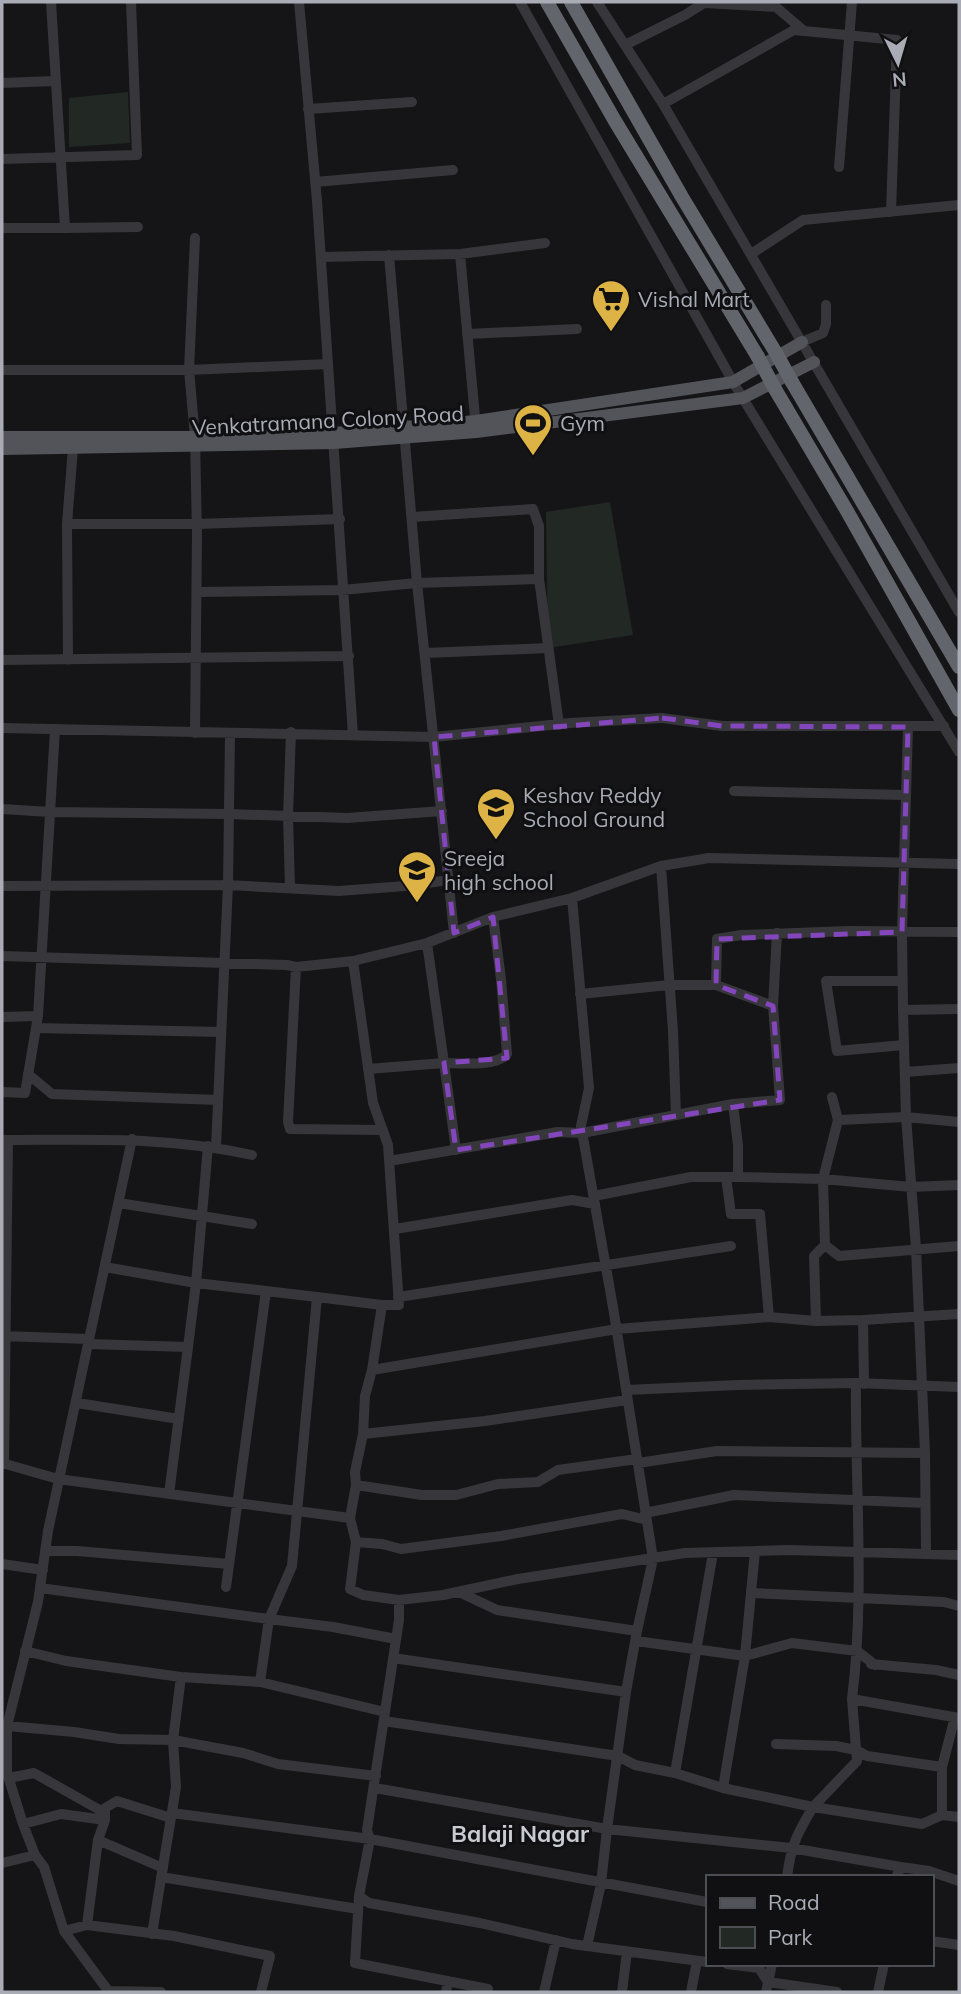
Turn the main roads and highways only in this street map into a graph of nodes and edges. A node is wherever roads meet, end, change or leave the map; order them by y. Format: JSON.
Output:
{"nodes":[{"id":1,"x":548,"y":2,"type":"edge"},
{"id":2,"x":571,"y":2,"type":"edge"},
{"id":3,"x":802,"y":342,"type":"road end"},
{"id":4,"x":814,"y":362,"type":"road end"},
{"id":5,"x":476,"y":426,"type":"junction"},
{"id":6,"x":2,"y":437,"type":"edge"},
{"id":7,"x":195,"y":442,"type":"junction"},
{"id":8,"x":2,"y":449,"type":"edge"},
{"id":9,"x":959,"y":667,"type":"edge"},
{"id":10,"x":959,"y":710,"type":"edge"}],
"edges":[{"from":1,"to":10,"type":"highway","bridge":true},
{"from":2,"to":9,"type":"highway","bridge":true},
{"from":3,"to":5,"type":"main road"},
{"from":4,"to":5,"type":"main road","name":"Venkatramana Colony Road"},
{"from":5,"to":7,"type":"main road","name":"Venkatramana Colony Road"},
{"from":6,"to":7,"type":"main road"},
{"from":7,"to":8,"type":"main road","name":"Venkatramana Colony Road"}]}
